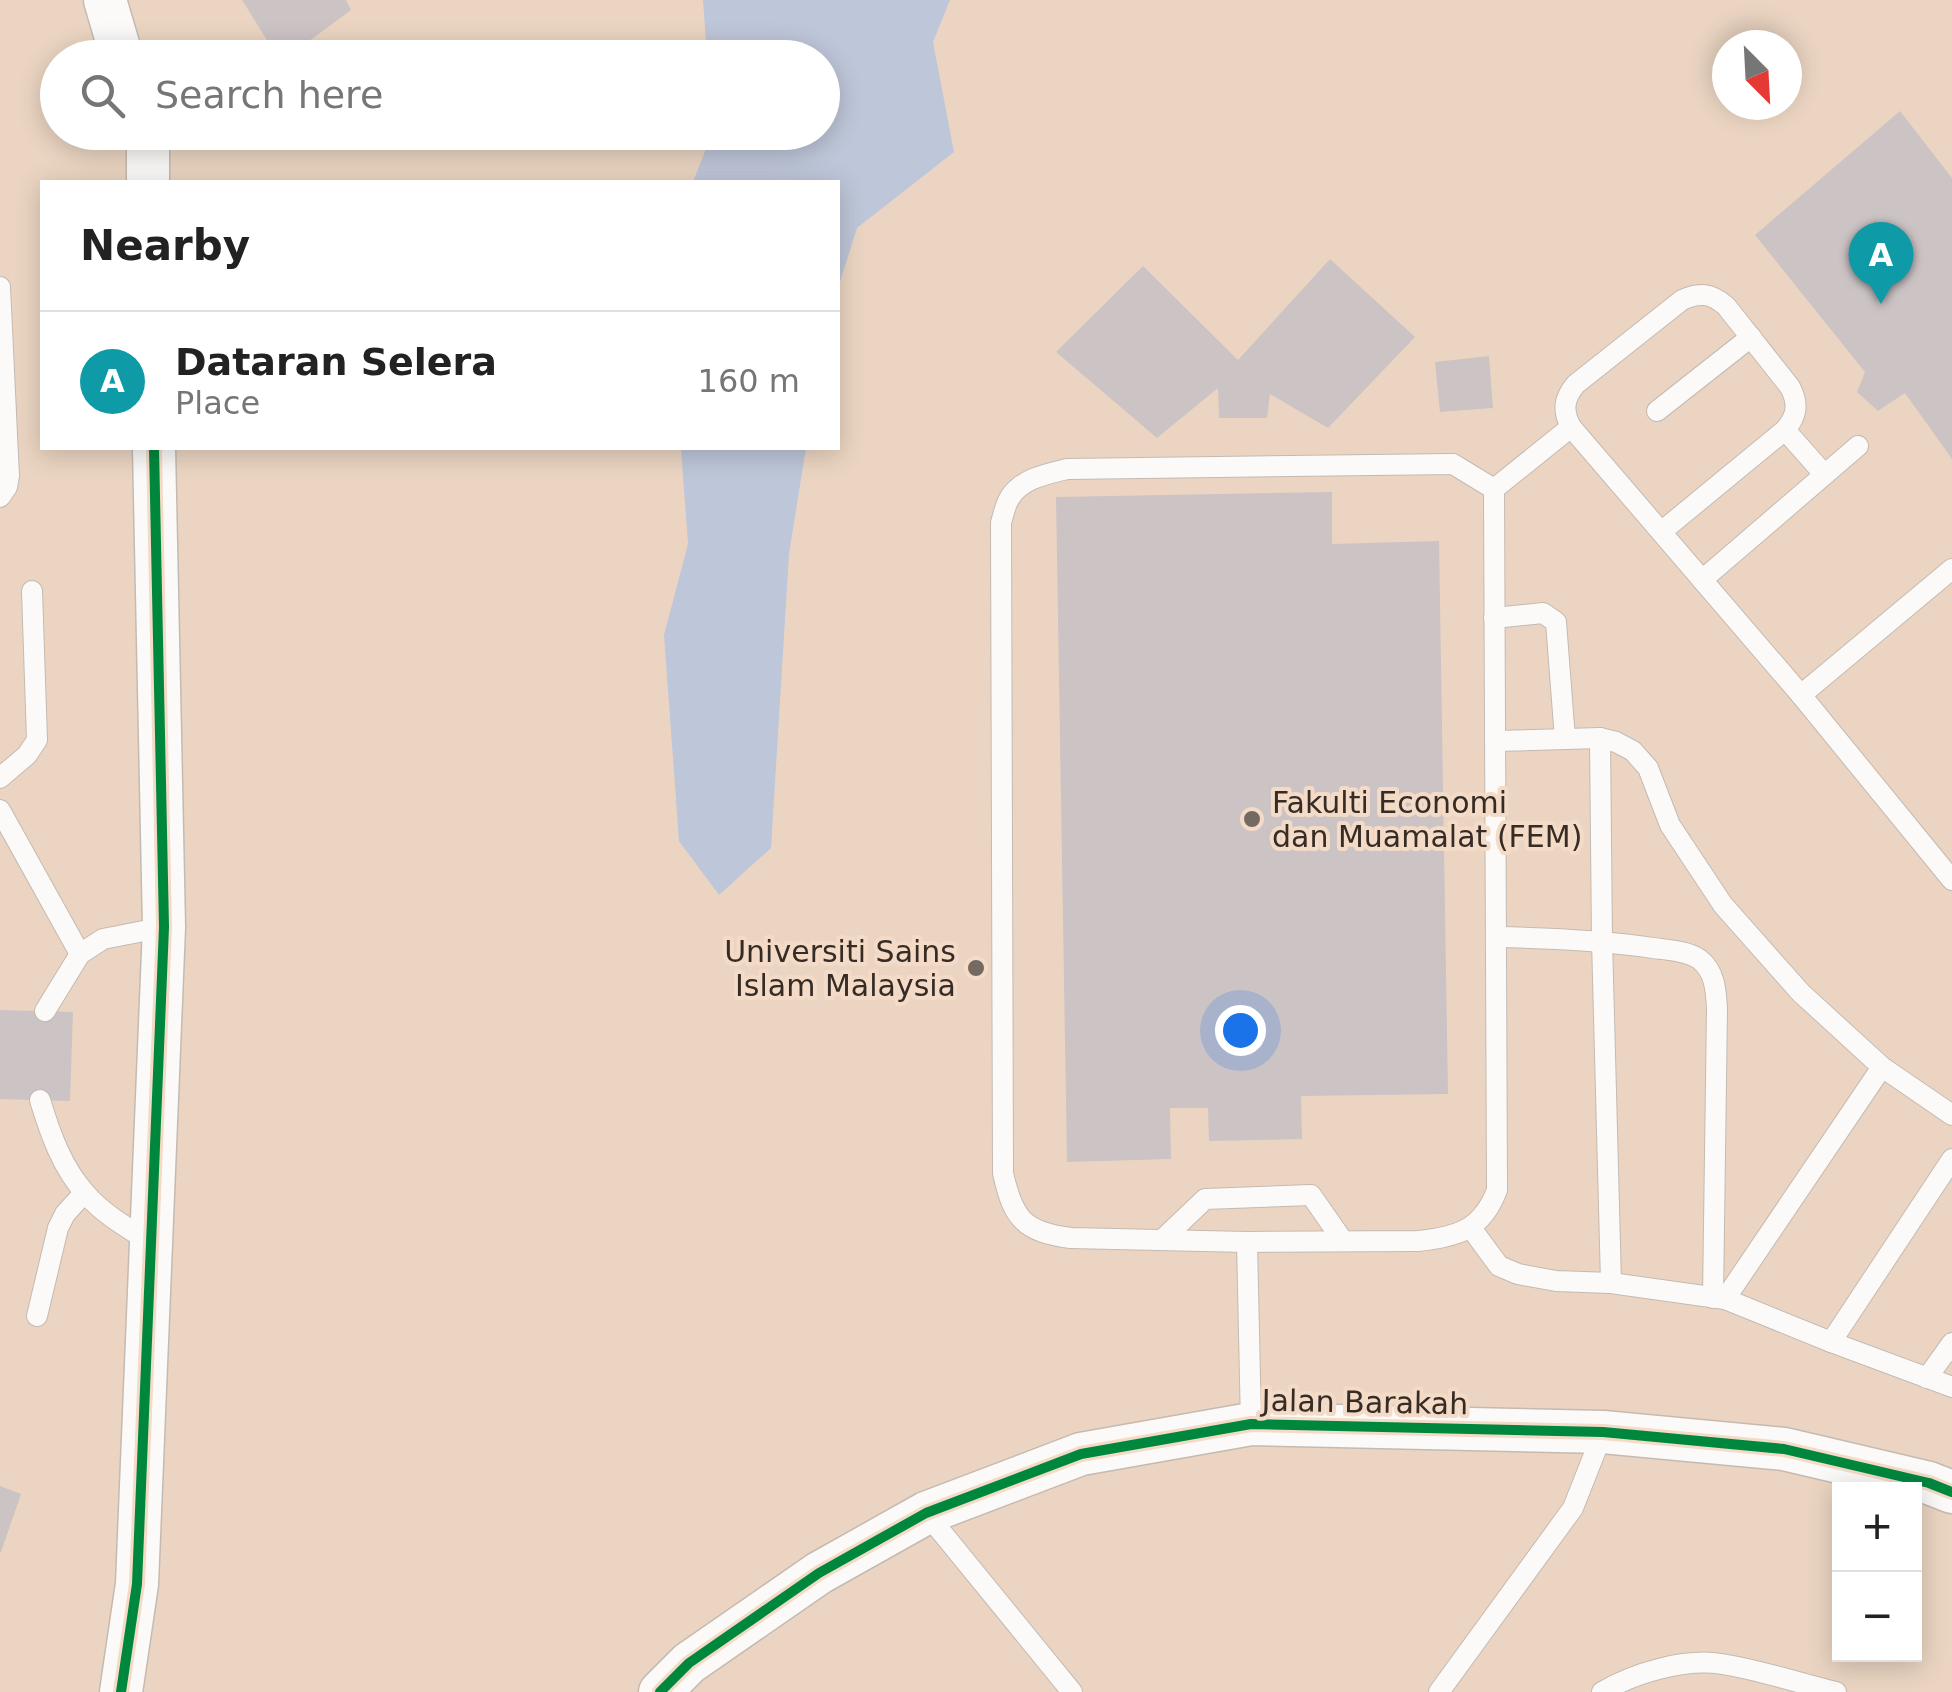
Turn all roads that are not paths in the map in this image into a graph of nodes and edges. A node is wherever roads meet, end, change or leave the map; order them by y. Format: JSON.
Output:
{"nodes":[{"id":1,"x":106,"y":0,"type":"edge"},
{"id":2,"x":117,"y":40,"type":"edge"},
{"id":3,"x":148,"y":150,"type":"edge"},
{"id":4,"x":148,"y":180,"type":"edge"},
{"id":5,"x":0,"y":287,"type":"edge"},
{"id":6,"x":1750,"y":337,"type":"junction"},
{"id":7,"x":1658,"y":411,"type":"dead end"},
{"id":8,"x":1570,"y":427,"type":"junction"},
{"id":9,"x":1785,"y":430,"type":"junction"},
{"id":10,"x":1858,"y":446,"type":"dead end"},
{"id":11,"x":154,"y":450,"type":"edge"},
{"id":12,"x":1824,"y":474,"type":"junction"},
{"id":13,"x":1494,"y":490,"type":"junction"},
{"id":14,"x":0,"y":497,"type":"edge"},
{"id":15,"x":1661,"y":532,"type":"junction"},
{"id":16,"x":1952,"y":569,"type":"edge"},
{"id":17,"x":1702,"y":580,"type":"junction"},
{"id":18,"x":32,"y":591,"type":"dead end"},
{"id":19,"x":1494,"y":618,"type":"junction"},
{"id":20,"x":1801,"y":694,"type":"junction"},
{"id":21,"x":1600,"y":738,"type":"junction"},
{"id":22,"x":1566,"y":739,"type":"junction"},
{"id":23,"x":1496,"y":741,"type":"junction"},
{"id":24,"x":0,"y":778,"type":"edge"},
{"id":25,"x":0,"y":810,"type":"edge"},
{"id":26,"x":1952,"y":880,"type":"edge"},
{"id":27,"x":164,"y":926,"type":"junction"},
{"id":28,"x":1496,"y":937,"type":"junction"},
{"id":29,"x":1602,"y":940,"type":"junction"},
{"id":30,"x":80,"y":954,"type":"junction"},
{"id":31,"x":45,"y":1011,"type":"dead end"},
{"id":32,"x":1882,"y":1067,"type":"junction"},
{"id":33,"x":40,"y":1100,"type":"dead end"},
{"id":34,"x":1949,"y":1108,"type":"edge"},
{"id":35,"x":1952,"y":1158,"type":"edge"},
{"id":36,"x":84,"y":1193,"type":"junction"},
{"id":37,"x":1471,"y":1228,"type":"junction"},
{"id":38,"x":1162,"y":1240,"type":"junction"},
{"id":39,"x":150,"y":1242,"type":"junction"},
{"id":40,"x":1247,"y":1242,"type":"junction"},
{"id":41,"x":1343,"y":1242,"type":"junction"},
{"id":42,"x":1611,"y":1282,"type":"junction"},
{"id":43,"x":1719,"y":1298,"type":"junction"},
{"id":44,"x":38,"y":1316,"type":"dead end"},
{"id":45,"x":1831,"y":1342,"type":"junction"},
{"id":46,"x":1952,"y":1343,"type":"edge"},
{"id":47,"x":1927,"y":1378,"type":"junction"},
{"id":48,"x":1952,"y":1387,"type":"edge"},
{"id":49,"x":1251,"y":1424,"type":"junction"},
{"id":50,"x":1603,"y":1432,"type":"junction"},
{"id":51,"x":1952,"y":1492,"type":"edge"},
{"id":52,"x":926,"y":1514,"type":"junction"},
{"id":53,"x":121,"y":1692,"type":"edge"},
{"id":54,"x":660,"y":1692,"type":"edge"},
{"id":55,"x":1072,"y":1692,"type":"edge"},
{"id":56,"x":1439,"y":1692,"type":"edge"},
{"id":57,"x":1602,"y":1692,"type":"edge"},
{"id":58,"x":1836,"y":1692,"type":"edge"}],
"edges":[{"from":1,"to":2,"type":"street"},
{"from":3,"to":4,"type":"street"},
{"from":5,"to":14,"type":"lane"},
{"from":6,"to":7,"type":"lane"},
{"from":6,"to":8,"type":"lane"},
{"from":6,"to":9,"type":"lane"},
{"from":8,"to":13,"type":"lane"},
{"from":8,"to":15,"type":"lane"},
{"from":9,"to":12,"type":"lane"},
{"from":9,"to":15,"type":"lane"},
{"from":10,"to":12,"type":"lane"},
{"from":11,"to":27,"type":"street"},
{"from":12,"to":17,"type":"lane"},
{"from":13,"to":19,"type":"lane"},
{"from":13,"to":38,"type":"lane"},
{"from":15,"to":17,"type":"lane"},
{"from":16,"to":20,"type":"lane"},
{"from":17,"to":20,"type":"lane"},
{"from":18,"to":24,"type":"lane"},
{"from":19,"to":22,"type":"lane"},
{"from":19,"to":23,"type":"lane"},
{"from":20,"to":26,"type":"lane"},
{"from":21,"to":22,"type":"lane"},
{"from":21,"to":29,"type":"lane"},
{"from":21,"to":32,"type":"lane"},
{"from":22,"to":23,"type":"lane"},
{"from":23,"to":28,"type":"lane"},
{"from":25,"to":30,"type":"lane"},
{"from":27,"to":30,"type":"lane"},
{"from":27,"to":39,"type":"street"},
{"from":28,"to":29,"type":"lane"},
{"from":28,"to":37,"type":"lane"},
{"from":29,"to":42,"type":"lane"},
{"from":29,"to":43,"type":"lane"},
{"from":30,"to":31,"type":"lane"},
{"from":32,"to":34,"type":"lane"},
{"from":32,"to":43,"type":"lane"},
{"from":33,"to":36,"type":"lane"},
{"from":35,"to":45,"type":"lane"},
{"from":36,"to":39,"type":"lane"},
{"from":36,"to":44,"type":"lane"},
{"from":37,"to":41,"type":"lane"},
{"from":37,"to":42,"type":"lane"},
{"from":38,"to":40,"type":"lane"},
{"from":38,"to":41,"type":"lane"},
{"from":39,"to":53,"type":"street"},
{"from":40,"to":41,"type":"lane"},
{"from":40,"to":49,"type":"lane"},
{"from":42,"to":43,"type":"lane"},
{"from":43,"to":45,"type":"lane"},
{"from":45,"to":47,"type":"lane"},
{"from":46,"to":47,"type":"lane"},
{"from":47,"to":48,"type":"lane"},
{"from":49,"to":50,"type":"street","name":"Jalan Barakah"},
{"from":49,"to":52,"type":"street","name":"Jalan Barakah"},
{"from":50,"to":51,"type":"street","name":"Jalan Barakah"},
{"from":50,"to":56,"type":"lane"},
{"from":52,"to":54,"type":"street","name":"Jalan Barakah"},
{"from":52,"to":55,"type":"lane"},
{"from":57,"to":58,"type":"lane"}]}
